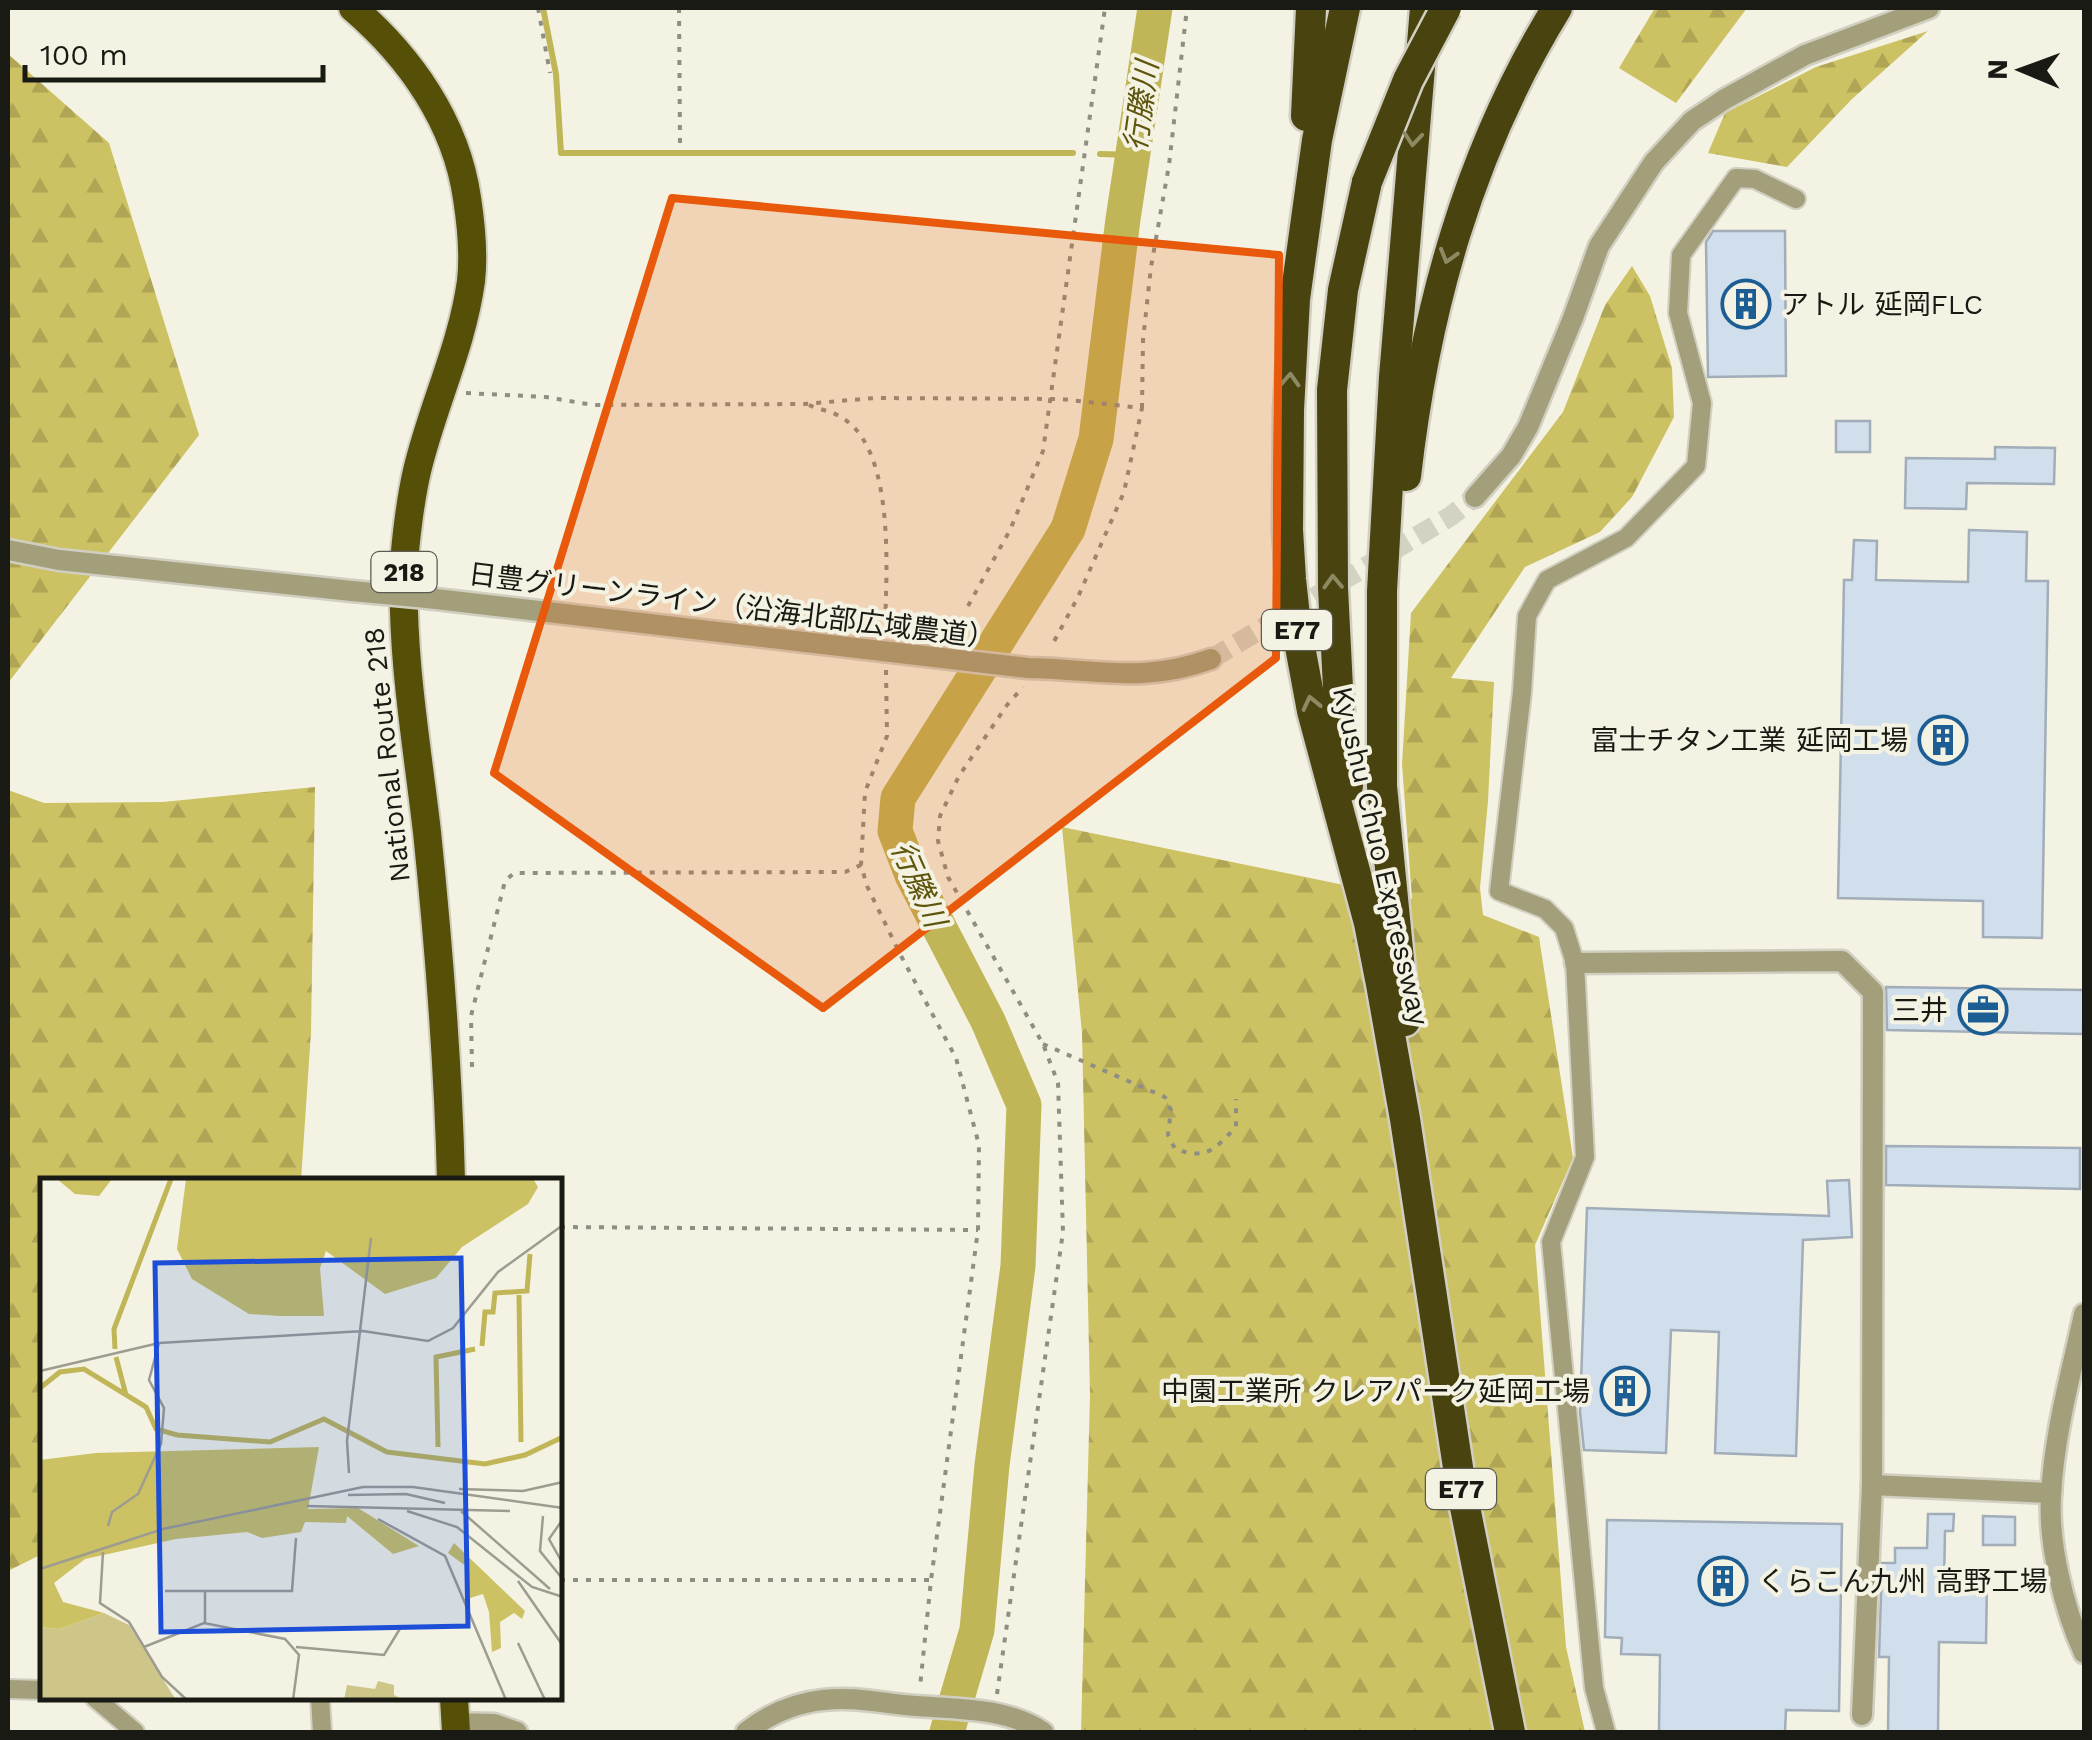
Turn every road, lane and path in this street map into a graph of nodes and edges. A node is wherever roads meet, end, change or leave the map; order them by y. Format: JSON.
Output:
{"nodes":[{"id":1,"x":353,"y":8,"type":"edge"},
{"id":2,"x":538,"y":8,"type":"edge"},
{"id":3,"x":680,"y":8,"type":"edge"},
{"id":4,"x":1105,"y":8,"type":"edge"},
{"id":5,"x":1187,"y":8,"type":"edge"},
{"id":6,"x":1310,"y":8,"type":"edge"},
{"id":7,"x":1345,"y":8,"type":"edge"},
{"id":8,"x":1425,"y":8,"type":"edge"},
{"id":9,"x":1446,"y":8,"type":"edge"},
{"id":10,"x":1557,"y":8,"type":"edge"},
{"id":11,"x":1929,"y":8,"type":"edge"},
{"id":12,"x":550,"y":73,"type":"dead end"},
{"id":13,"x":680,"y":144,"type":"dead end"},
{"id":14,"x":1796,"y":199,"type":"dead end"},
{"id":15,"x":1295,"y":298,"type":"junction"},
{"id":16,"x":441,"y":392,"type":"junction"},
{"id":17,"x":1050,"y":400,"type":"junction"},
{"id":18,"x":804,"y":404,"type":"junction"},
{"id":19,"x":1140,"y":408,"type":"junction"},
{"id":20,"x":1475,"y":497,"type":"tunnel mouth"},
{"id":21,"x":8,"y":550,"type":"edge"},
{"id":22,"x":968,"y":606,"type":"dead end"},
{"id":23,"x":885,"y":650,"type":"junction"},
{"id":24,"x":1211,"y":659,"type":"tunnel mouth"},
{"id":25,"x":1034,"y":668,"type":"junction"},
{"id":26,"x":861,"y":865,"type":"junction"},
{"id":27,"x":1395,"y":902,"type":"junction"},
{"id":28,"x":1369,"y":922,"type":"junction"},
{"id":29,"x":1574,"y":964,"type":"junction"},
{"id":30,"x":1043,"y":1044,"type":"junction"},
{"id":31,"x":472,"y":1071,"type":"dead end"},
{"id":32,"x":1236,"y":1100,"type":"dead end"},
{"id":33,"x":450,"y":1178,"type":"edge"},
{"id":34,"x":562,"y":1227,"type":"edge"},
{"id":35,"x":978,"y":1230,"type":"junction"},
{"id":36,"x":1424,"y":1244,"type":"junction"},
{"id":37,"x":2084,"y":1314,"type":"edge"},
{"id":38,"x":1872,"y":1485,"type":"junction"},
{"id":39,"x":2051,"y":1493,"type":"junction"},
{"id":40,"x":562,"y":1580,"type":"edge"},
{"id":41,"x":931,"y":1580,"type":"junction"},
{"id":42,"x":2084,"y":1652,"type":"edge"},
{"id":43,"x":8,"y":1689,"type":"edge"},
{"id":44,"x":40,"y":1690,"type":"edge"},
{"id":45,"x":97,"y":1700,"type":"edge"},
{"id":46,"x":320,"y":1700,"type":"edge"},
{"id":47,"x":921,"y":1706,"type":"junction"},
{"id":48,"x":988,"y":1712,"type":"junction"},
{"id":49,"x":1862,"y":1715,"type":"dead end"},
{"id":50,"x":455,"y":1718,"type":"edge"},
{"id":51,"x":135,"y":1732,"type":"edge"},
{"id":52,"x":322,"y":1732,"type":"edge"},
{"id":53,"x":516,"y":1732,"type":"edge"},
{"id":54,"x":746,"y":1732,"type":"edge"},
{"id":55,"x":1044,"y":1732,"type":"edge"},
{"id":56,"x":1510,"y":1732,"type":"edge"},
{"id":57,"x":1606,"y":1732,"type":"edge"}],
"edges":[{"from":1,"to":16,"type":"highway","name":"National Route 218","number":"218"},
{"from":2,"to":12,"type":"path"},
{"from":3,"to":13,"type":"path"},
{"from":4,"to":17,"type":"path"},
{"from":5,"to":19,"type":"path"},
{"from":6,"to":15,"type":"highway"},
{"from":7,"to":15,"type":"highway","name":"Kyushu Chuo Expressway","number":"E77"},
{"from":8,"to":27,"type":"highway","name":"Kyushu Chuo Expressway","number":"E77","one_way":true},
{"from":28,"to":9,"type":"highway","one_way":true,"bridge":true},
{"from":10,"to":27,"type":"highway","one_way":true},
{"from":11,"to":20,"type":"street"},
{"from":14,"to":29,"type":"street"},
{"from":28,"to":15,"type":"highway","name":"Kyushu Chuo Expressway","number":"E77","one_way":true},
{"from":16,"to":18,"type":"path"},
{"from":16,"to":33,"type":"highway","name":"National Route 218","number":"218"},
{"from":17,"to":18,"type":"path"},
{"from":17,"to":19,"type":"path"},
{"from":17,"to":22,"type":"path"},
{"from":18,"to":23,"type":"path"},
{"from":19,"to":25,"type":"path"},
{"from":21,"to":23,"type":"street","name":"日豊グリーンライン（沿海北部広域農道）","bridge":true},
{"from":23,"to":25,"type":"street","name":"日豊グリーンライン（沿海北部広域農道）"},
{"from":23,"to":26,"type":"path"},
{"from":24,"to":25,"type":"street","name":"日豊グリーンライン（沿海北部広域農道）"},
{"from":25,"to":30,"type":"path"},
{"from":26,"to":31,"type":"path"},
{"from":26,"to":35,"type":"path"},
{"from":27,"to":36,"type":"highway","name":"Kyushu Chuo Expressway","number":"E77"},
{"from":28,"to":36,"type":"highway","name":"Kyushu Chuo Expressway","number":"E77"},
{"from":29,"to":38,"type":"street"},
{"from":29,"to":57,"type":"street"},
{"from":30,"to":32,"type":"path"},
{"from":30,"to":48,"type":"path"},
{"from":34,"to":35,"type":"path"},
{"from":35,"to":41,"type":"path"},
{"from":36,"to":56,"type":"highway","name":"Kyushu Chuo Expressway","number":"E77"},
{"from":37,"to":39,"type":"street"},
{"from":38,"to":39,"type":"street"},
{"from":38,"to":49,"type":"street"},
{"from":39,"to":42,"type":"street"},
{"from":40,"to":41,"type":"path"},
{"from":41,"to":47,"type":"path"},
{"from":43,"to":44,"type":"street"},
{"from":45,"to":51,"type":"street"},
{"from":46,"to":52,"type":"street"},
{"from":47,"to":48,"type":"street"},
{"from":47,"to":54,"type":"street"},
{"from":48,"to":55,"type":"street"},
{"from":50,"to":53,"type":"street"}]}
